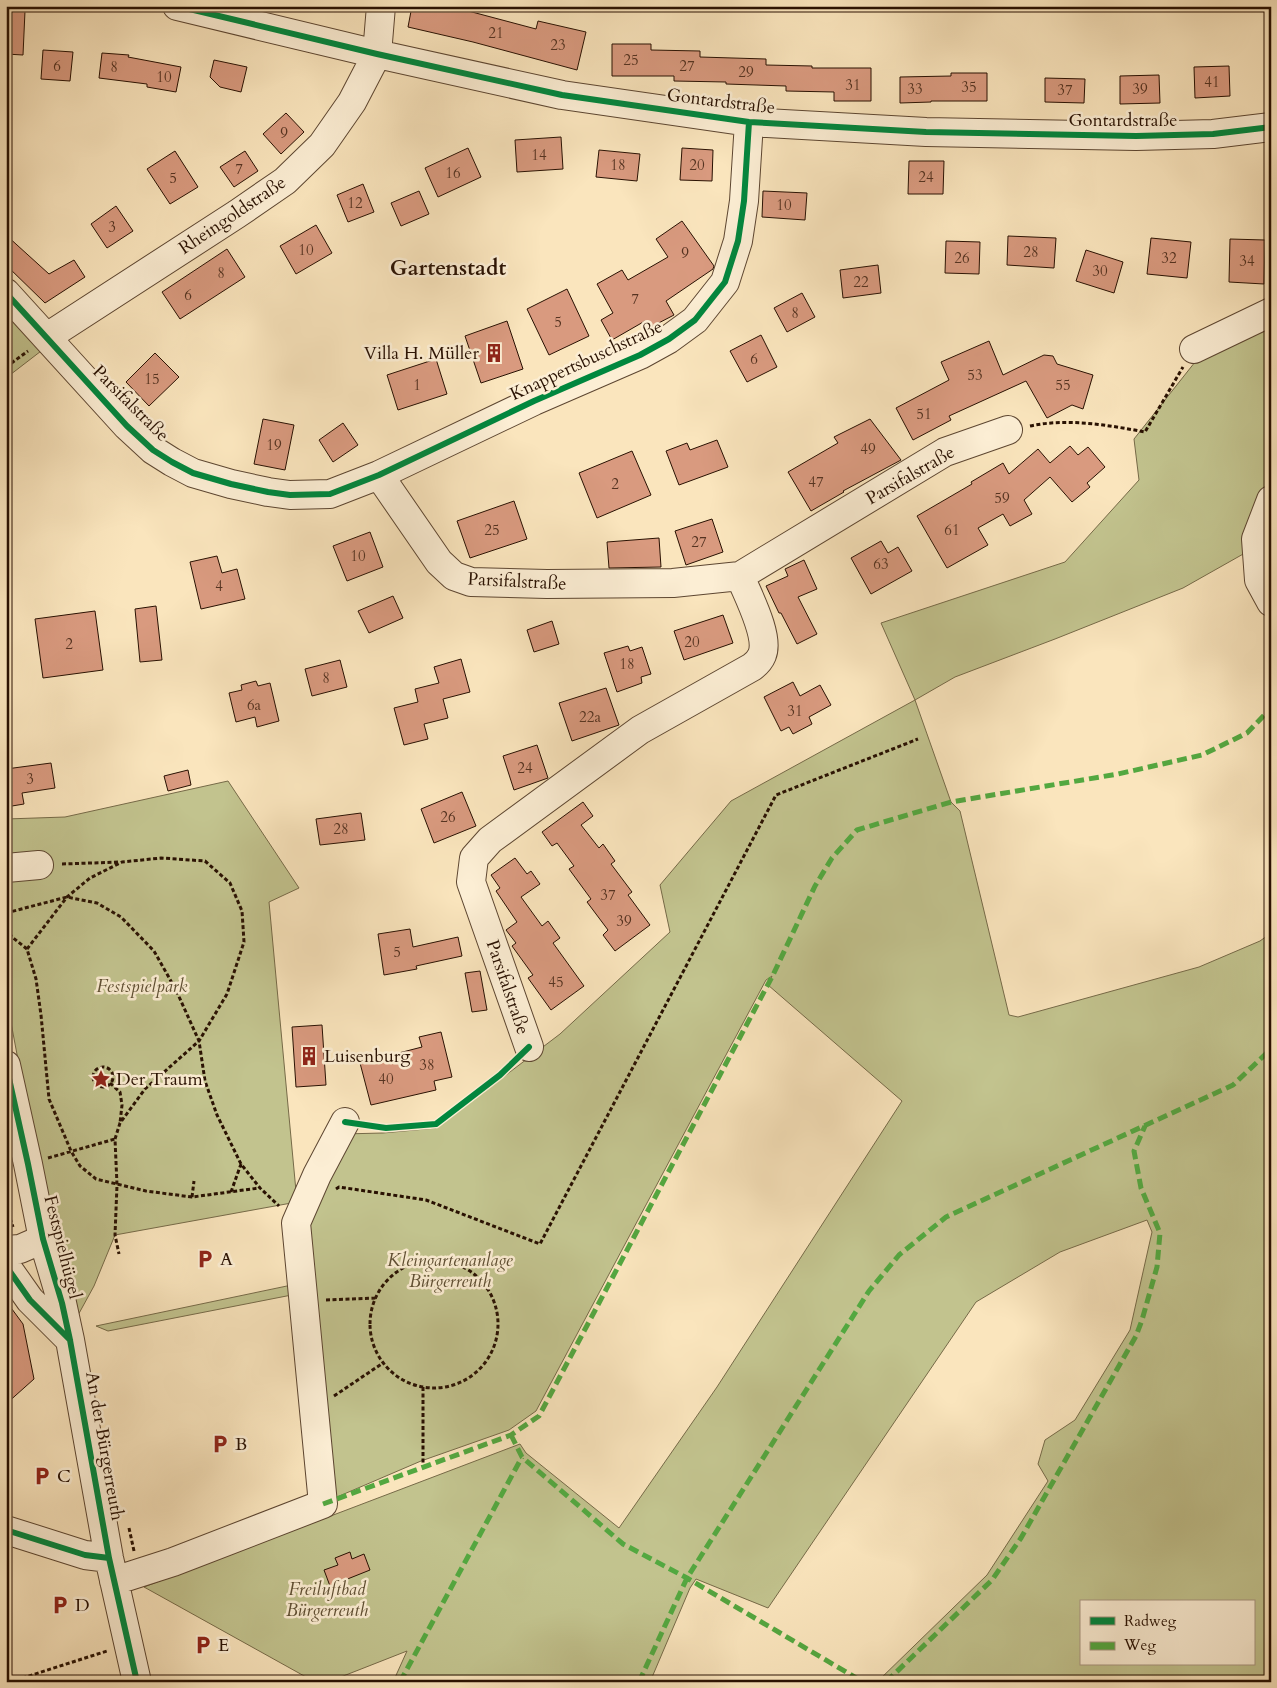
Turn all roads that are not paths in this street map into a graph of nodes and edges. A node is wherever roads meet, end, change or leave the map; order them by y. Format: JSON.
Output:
{"nodes":[{"id":1,"x":177,"y":6,"type":"edge"},
{"id":2,"x":381,"y":6,"type":"edge"},
{"id":3,"x":377,"y":54,"type":"junction"},
{"id":4,"x":749,"y":122,"type":"junction"},
{"id":5,"x":1271,"y":127,"type":"edge"},
{"id":6,"x":6,"y":293,"type":"edge"},
{"id":7,"x":1271,"y":312,"type":"edge"},
{"id":8,"x":47,"y":337,"type":"junction"},
{"id":9,"x":1194,"y":349,"type":"road end"},
{"id":10,"x":1008,"y":430,"type":"road end"},
{"id":11,"x":379,"y":475,"type":"junction"},
{"id":12,"x":1271,"y":500,"type":"edge"},
{"id":13,"x":740,"y":576,"type":"junction"},
{"id":14,"x":1271,"y":602,"type":"edge"},
{"id":15,"x":39,"y":865,"type":"road end"},
{"id":16,"x":6,"y":868,"type":"edge"},
{"id":17,"x":529,"y":1047,"type":"dead end"},
{"id":18,"x":6,"y":1065,"type":"edge"},
{"id":19,"x":345,"y":1122,"type":"dead end"},
{"id":20,"x":43,"y":1239,"type":"junction"},
{"id":21,"x":6,"y":1250,"type":"edge"},
{"id":22,"x":6,"y":1266,"type":"edge"},
{"id":23,"x":70,"y":1340,"type":"junction"},
{"id":24,"x":6,"y":1530,"type":"edge"},
{"id":25,"x":111,"y":1569,"type":"junction"},
{"id":26,"x":137,"y":1682,"type":"edge"}],
"edges":[{"from":1,"to":3,"type":"street","name":"Gontardstraße"},
{"from":2,"to":3,"type":"street"},
{"from":3,"to":4,"type":"street","name":"Gontardstraße"},
{"from":3,"to":8,"type":"street","name":"Rheingoldstraße"},
{"from":4,"to":5,"type":"street","name":"Gontardstraße"},
{"from":4,"to":11,"type":"street","name":"Knappertsbuschstraße"},
{"from":6,"to":8,"type":"street","name":"Parsifalstraße"},
{"from":7,"to":9,"type":"street"},
{"from":8,"to":11,"type":"street","name":"Parsifalstraße"},
{"from":10,"to":13,"type":"street","name":"Parsifalstraße"},
{"from":11,"to":13,"type":"street","name":"Parsifalstraße"},
{"from":12,"to":14,"type":"street"},
{"from":13,"to":17,"type":"street","name":"Parsifalstraße"},
{"from":15,"to":16,"type":"street"},
{"from":18,"to":20,"type":"street","name":"Festspielhügel"},
{"from":19,"to":25,"type":"street"},
{"from":20,"to":21,"type":"street"},
{"from":20,"to":23,"type":"street","name":"Festspielhügel"},
{"from":22,"to":23,"type":"street","name":"Festspielhügel"},
{"from":23,"to":25,"type":"street","name":"An der Bürgerreuth"},
{"from":24,"to":25,"type":"street"},
{"from":25,"to":26,"type":"street","name":"An der Bürgerreuth"}]}
